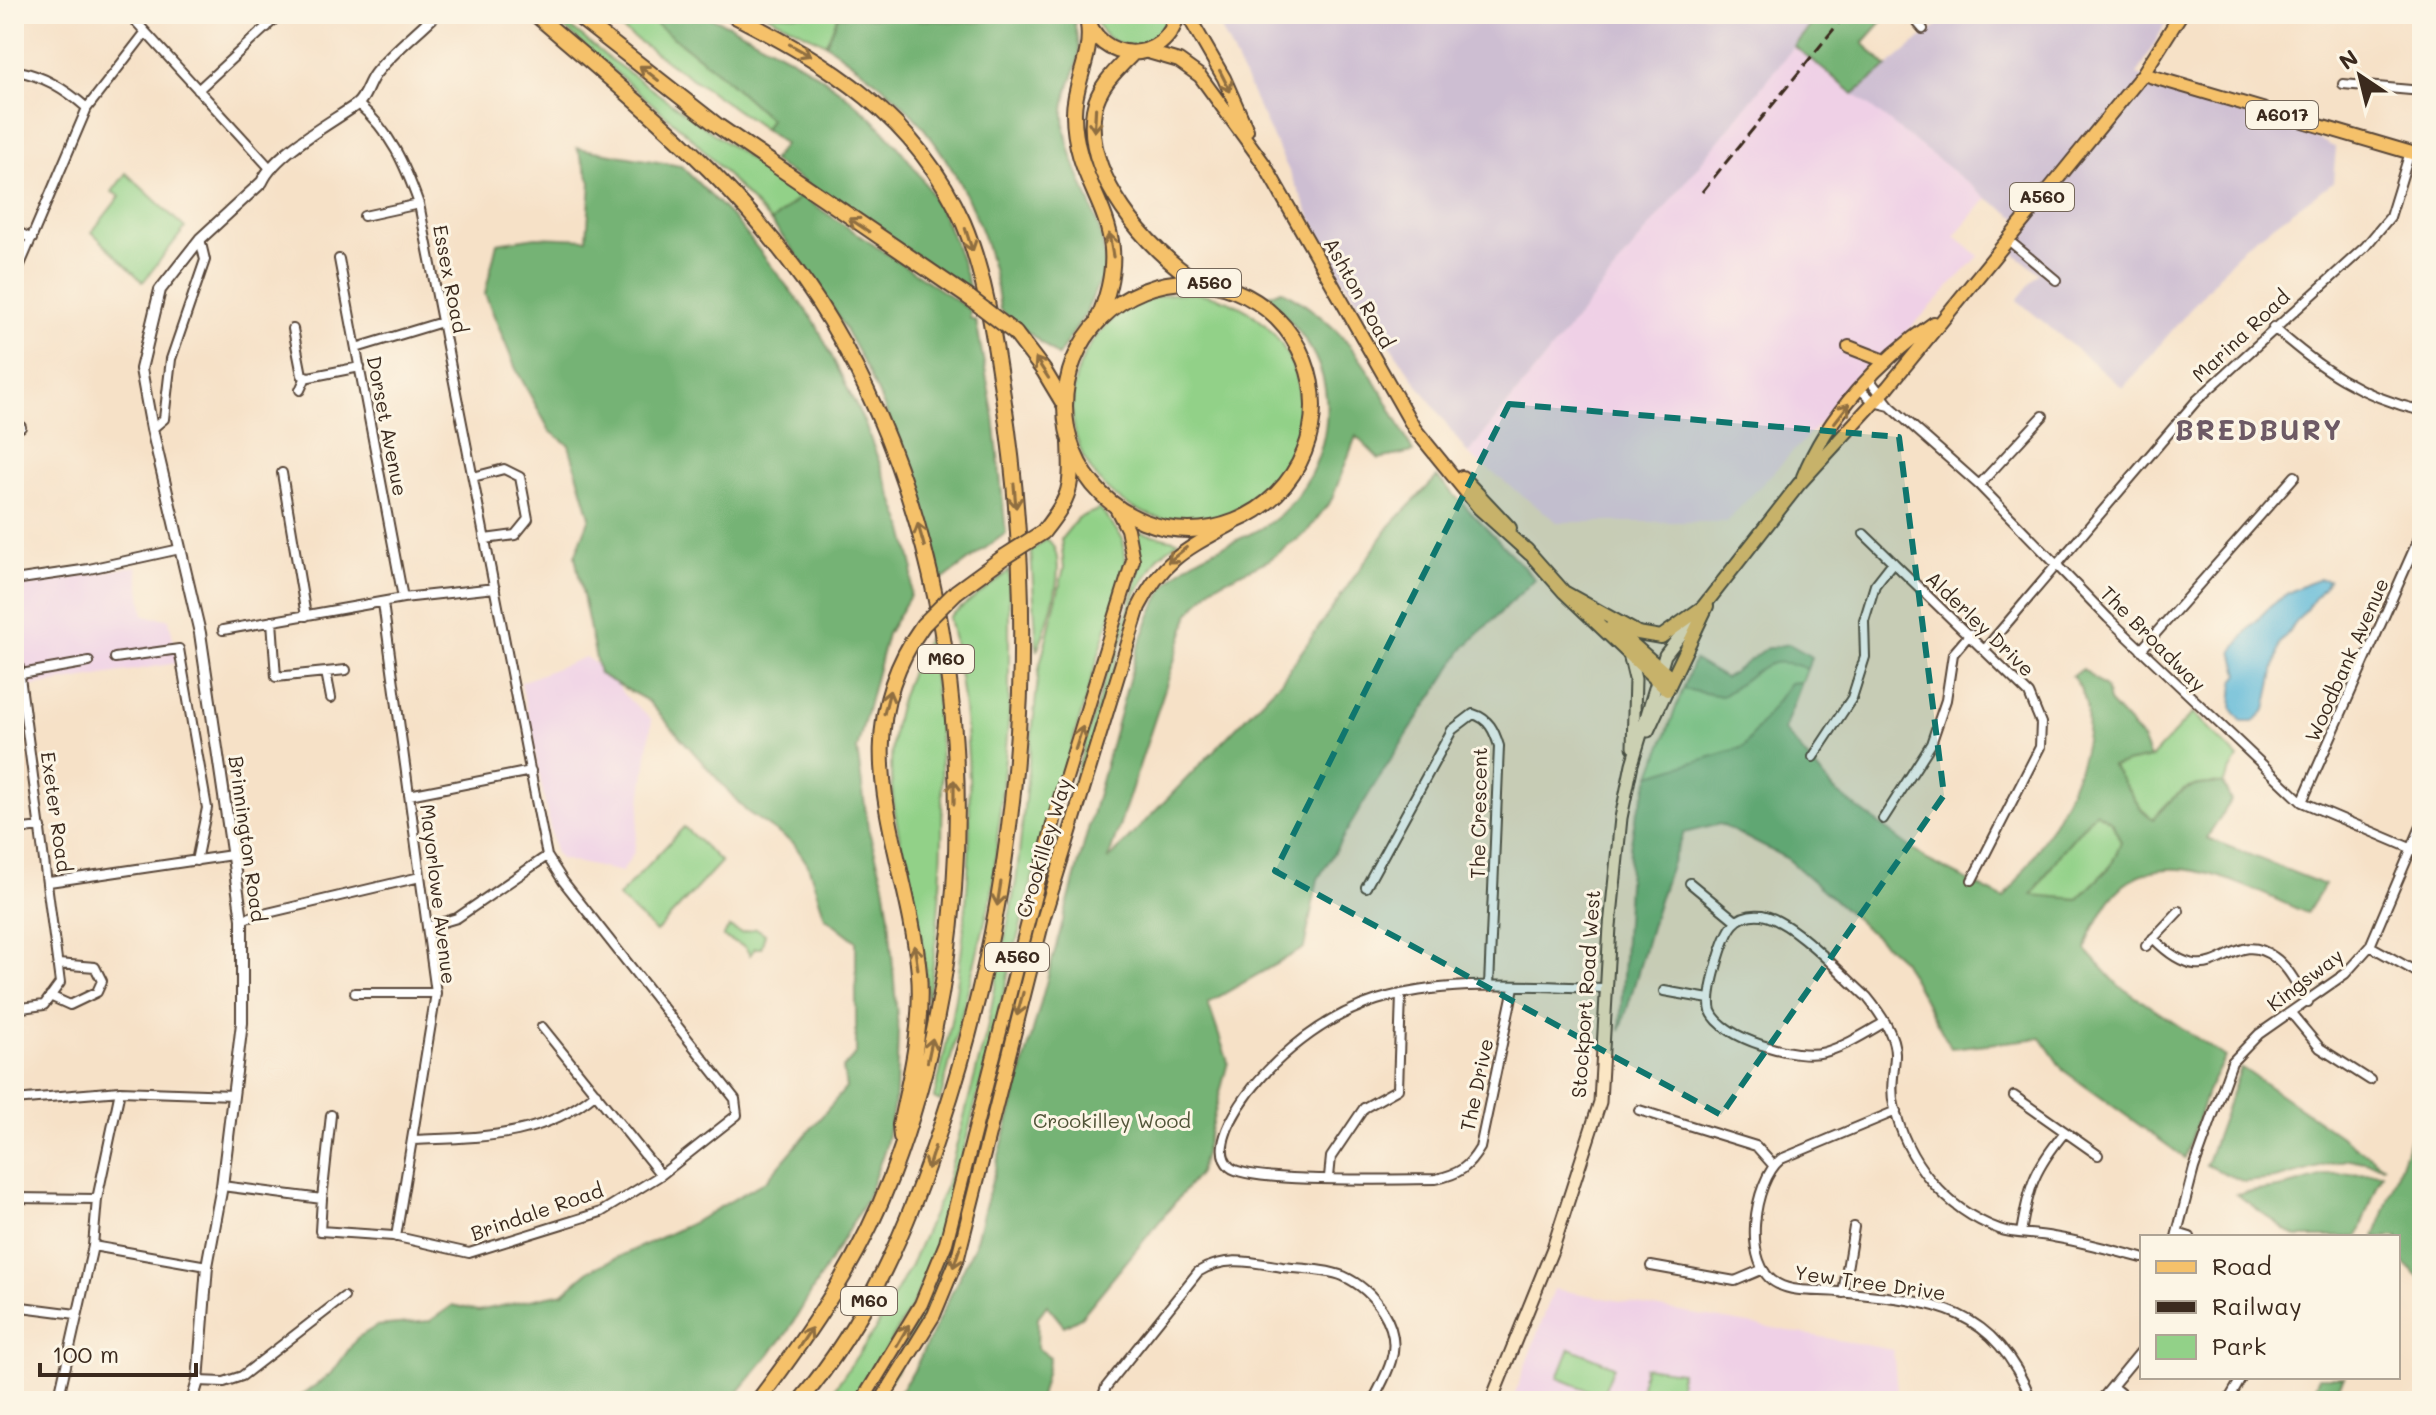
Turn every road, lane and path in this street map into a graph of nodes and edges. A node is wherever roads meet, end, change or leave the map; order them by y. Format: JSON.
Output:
{"nodes":[{"id":1,"x":129,"y":14,"type":"edge"},
{"id":2,"x":255,"y":14,"type":"edge"},
{"id":3,"x":280,"y":14,"type":"edge"},
{"id":4,"x":436,"y":14,"type":"edge"},
{"id":5,"x":535,"y":14,"type":"edge"},
{"id":6,"x":575,"y":14,"type":"edge"},
{"id":7,"x":731,"y":14,"type":"edge"},
{"id":8,"x":913,"y":14,"type":"edge"},
{"id":9,"x":989,"y":14,"type":"edge"},
{"id":10,"x":1177,"y":14,"type":"edge"},
{"id":11,"x":1187,"y":14,"type":"edge"},
{"id":12,"x":1910,"y":14,"type":"edge"},
{"id":13,"x":2181,"y":14,"type":"edge"},
{"id":14,"x":1087,"y":19,"type":"edge"},
{"id":15,"x":267,"y":27,"type":"junction"},
{"id":16,"x":1923,"y":29,"type":"dead end"},
{"id":17,"x":145,"y":33,"type":"junction"},
{"id":18,"x":1148,"y":52,"type":"junction"},
{"id":19,"x":1132,"y":54,"type":"junction"},
{"id":20,"x":14,"y":70,"type":"edge"},
{"id":21,"x":2143,"y":74,"type":"junction"},
{"id":22,"x":2343,"y":84,"type":"dead end"},
{"id":23,"x":198,"y":90,"type":"junction"},
{"id":24,"x":2422,"y":91,"type":"edge"},
{"id":25,"x":358,"y":104,"type":"junction"},
{"id":26,"x":87,"y":108,"type":"junction"},
{"id":27,"x":1256,"y":151,"type":"junction"},
{"id":28,"x":2416,"y":154,"type":"edge"},
{"id":29,"x":269,"y":167,"type":"junction"},
{"id":30,"x":419,"y":204,"type":"junction"},
{"id":31,"x":364,"y":216,"type":"dead end"},
{"id":32,"x":14,"y":230,"type":"edge"},
{"id":33,"x":32,"y":239,"type":"junction"},
{"id":34,"x":200,"y":239,"type":"junction"},
{"id":35,"x":2007,"y":239,"type":"junction"},
{"id":36,"x":339,"y":259,"type":"dead end"},
{"id":37,"x":14,"y":279,"type":"edge"},
{"id":38,"x":2056,"y":280,"type":"dead end"},
{"id":39,"x":1198,"y":282,"type":"junction"},
{"id":40,"x":1098,"y":319,"type":"junction"},
{"id":41,"x":1940,"y":319,"type":"junction"},
{"id":42,"x":442,"y":322,"type":"junction"},
{"id":43,"x":2273,"y":327,"type":"junction"},
{"id":44,"x":293,"y":329,"type":"dead end"},
{"id":45,"x":1849,"y":347,"type":"dead end"},
{"id":46,"x":356,"y":348,"type":"junction"},
{"id":47,"x":1885,"y":361,"type":"junction"},
{"id":48,"x":360,"y":367,"type":"junction"},
{"id":49,"x":306,"y":377,"type":"junction"},
{"id":50,"x":1865,"y":384,"type":"junction"},
{"id":51,"x":300,"y":390,"type":"dead end"},
{"id":52,"x":1878,"y":398,"type":"junction"},
{"id":53,"x":1065,"y":406,"type":"junction"},
{"id":54,"x":2422,"y":411,"type":"edge"},
{"id":55,"x":2043,"y":416,"type":"dead end"},
{"id":56,"x":14,"y":418,"type":"edge"},
{"id":57,"x":21,"y":427,"type":"dead end"},
{"id":58,"x":152,"y":429,"type":"junction"},
{"id":59,"x":1070,"y":442,"type":"junction"},
{"id":60,"x":282,"y":473,"type":"dead end"},
{"id":61,"x":2295,"y":476,"type":"dead end"},
{"id":62,"x":473,"y":477,"type":"junction"},
{"id":63,"x":1802,"y":480,"type":"junction"},
{"id":64,"x":1979,"y":485,"type":"junction"},
{"id":65,"x":1114,"y":504,"type":"junction"},
{"id":66,"x":1234,"y":523,"type":"junction"},
{"id":67,"x":2422,"y":531,"type":"edge"},
{"id":68,"x":1864,"y":534,"type":"dead end"},
{"id":69,"x":485,"y":539,"type":"junction"},
{"id":70,"x":180,"y":549,"type":"junction"},
{"id":71,"x":1893,"y":562,"type":"junction"},
{"id":72,"x":2057,"y":565,"type":"junction"},
{"id":73,"x":14,"y":580,"type":"edge"},
{"id":74,"x":495,"y":588,"type":"junction"},
{"id":75,"x":1564,"y":592,"type":"junction"},
{"id":76,"x":1712,"y":596,"type":"junction"},
{"id":77,"x":403,"y":598,"type":"junction"},
{"id":78,"x":383,"y":603,"type":"junction"},
{"id":79,"x":1703,"y":607,"type":"junction"},
{"id":80,"x":1591,"y":608,"type":"junction"},
{"id":81,"x":306,"y":616,"type":"junction"},
{"id":82,"x":272,"y":621,"type":"junction"},
{"id":83,"x":223,"y":630,"type":"dead end"},
{"id":84,"x":14,"y":631,"type":"edge"},
{"id":85,"x":1970,"y":634,"type":"junction"},
{"id":86,"x":1985,"y":649,"type":"junction"},
{"id":87,"x":2141,"y":650,"type":"junction"},
{"id":88,"x":115,"y":658,"type":"dead end"},
{"id":89,"x":1630,"y":658,"type":"junction"},
{"id":90,"x":89,"y":662,"type":"dead end"},
{"id":91,"x":346,"y":670,"type":"dead end"},
{"id":92,"x":326,"y":672,"type":"junction"},
{"id":93,"x":21,"y":674,"type":"junction"},
{"id":94,"x":1664,"y":680,"type":"junction"},
{"id":95,"x":331,"y":698,"type":"dead end"},
{"id":96,"x":1813,"y":757,"type":"dead end"},
{"id":97,"x":1632,"y":764,"type":"junction"},
{"id":98,"x":531,"y":771,"type":"junction"},
{"id":99,"x":409,"y":795,"type":"junction"},
{"id":100,"x":2302,"y":802,"type":"junction"},
{"id":101,"x":1883,"y":819,"type":"dead end"},
{"id":102,"x":2422,"y":824,"type":"edge"},
{"id":103,"x":41,"y":827,"type":"junction"},
{"id":104,"x":14,"y":830,"type":"edge"},
{"id":105,"x":2412,"y":849,"type":"junction"},
{"id":106,"x":2422,"y":853,"type":"edge"},
{"id":107,"x":232,"y":855,"type":"junction"},
{"id":108,"x":547,"y":856,"type":"junction"},
{"id":109,"x":196,"y":861,"type":"junction"},
{"id":110,"x":420,"y":877,"type":"junction"},
{"id":111,"x":1972,"y":880,"type":"dead end"},
{"id":112,"x":49,"y":882,"type":"junction"},
{"id":113,"x":1690,"y":883,"type":"dead end"},
{"id":114,"x":1366,"y":887,"type":"dead end"},
{"id":115,"x":2179,"y":911,"type":"dead end"},
{"id":116,"x":242,"y":919,"type":"junction"},
{"id":117,"x":1736,"y":921,"type":"junction"},
{"id":118,"x":427,"y":927,"type":"junction"},
{"id":119,"x":2153,"y":938,"type":"junction"},
{"id":120,"x":2146,"y":946,"type":"dead end"},
{"id":121,"x":2370,"y":946,"type":"junction"},
{"id":122,"x":58,"y":964,"type":"junction"},
{"id":123,"x":2422,"y":975,"type":"edge"},
{"id":124,"x":1489,"y":986,"type":"junction"},
{"id":125,"x":1514,"y":987,"type":"junction"},
{"id":126,"x":1608,"y":988,"type":"junction"},
{"id":127,"x":1664,"y":991,"type":"dead end"},
{"id":128,"x":355,"y":993,"type":"dead end"},
{"id":129,"x":436,"y":993,"type":"junction"},
{"id":130,"x":1401,"y":994,"type":"junction"},
{"id":131,"x":50,"y":996,"type":"junction"},
{"id":132,"x":1709,"y":999,"type":"junction"},
{"id":133,"x":2308,"y":1002,"type":"junction"},
{"id":134,"x":14,"y":1009,"type":"edge"},
{"id":135,"x":2291,"y":1013,"type":"junction"},
{"id":136,"x":1885,"y":1022,"type":"junction"},
{"id":137,"x":542,"y":1027,"type":"dead end"},
{"id":138,"x":2370,"y":1080,"type":"dead end"},
{"id":139,"x":120,"y":1091,"type":"junction"},
{"id":140,"x":596,"y":1093,"type":"junction"},
{"id":141,"x":233,"y":1095,"type":"junction"},
{"id":142,"x":2014,"y":1096,"type":"dead end"},
{"id":143,"x":14,"y":1100,"type":"edge"},
{"id":144,"x":1639,"y":1110,"type":"dead end"},
{"id":145,"x":1896,"y":1111,"type":"junction"},
{"id":146,"x":331,"y":1115,"type":"dead end"},
{"id":147,"x":2065,"y":1132,"type":"junction"},
{"id":148,"x":412,"y":1140,"type":"junction"},
{"id":149,"x":902,"y":1145,"type":"junction"},
{"id":150,"x":2098,"y":1155,"type":"dead end"},
{"id":151,"x":1773,"y":1165,"type":"junction"},
{"id":152,"x":661,"y":1175,"type":"junction"},
{"id":153,"x":1329,"y":1177,"type":"junction"},
{"id":154,"x":222,"y":1186,"type":"junction"},
{"id":155,"x":14,"y":1198,"type":"edge"},
{"id":156,"x":97,"y":1199,"type":"junction"},
{"id":157,"x":322,"y":1199,"type":"junction"},
{"id":158,"x":1854,"y":1227,"type":"dead end"},
{"id":159,"x":2021,"y":1233,"type":"junction"},
{"id":160,"x":2177,"y":1235,"type":"edge"},
{"id":161,"x":396,"y":1237,"type":"junction"},
{"id":162,"x":93,"y":1246,"type":"junction"},
{"id":163,"x":2140,"y":1258,"type":"edge"},
{"id":164,"x":207,"y":1266,"type":"junction"},
{"id":165,"x":1651,"y":1266,"type":"dead end"},
{"id":166,"x":1761,"y":1270,"type":"junction"},
{"id":167,"x":1843,"y":1293,"type":"junction"},
{"id":168,"x":344,"y":1297,"type":"dead end"},
{"id":169,"x":14,"y":1306,"type":"edge"},
{"id":170,"x":76,"y":1314,"type":"junction"},
{"id":171,"x":2140,"y":1353,"type":"edge"},
{"id":172,"x":2241,"y":1379,"type":"edge"},
{"id":173,"x":198,"y":1381,"type":"junction"},
{"id":174,"x":2114,"y":1388,"type":"junction"},
{"id":175,"x":58,"y":1401,"type":"edge"},
{"id":176,"x":192,"y":1401,"type":"edge"},
{"id":177,"x":758,"y":1401,"type":"edge"},
{"id":178,"x":800,"y":1401,"type":"edge"},
{"id":179,"x":862,"y":1401,"type":"edge"},
{"id":180,"x":881,"y":1401,"type":"edge"},
{"id":181,"x":1101,"y":1401,"type":"edge"},
{"id":182,"x":1373,"y":1401,"type":"edge"},
{"id":183,"x":1491,"y":1401,"type":"edge"},
{"id":184,"x":2032,"y":1401,"type":"edge"},
{"id":185,"x":2100,"y":1401,"type":"edge"},
{"id":186,"x":2130,"y":1401,"type":"edge"},
{"id":187,"x":2228,"y":1401,"type":"edge"}],
"edges":[{"from":1,"to":17,"type":"street"},
{"from":2,"to":15,"type":"street"},
{"from":3,"to":15,"type":"street"},
{"from":4,"to":25,"type":"street"},
{"from":149,"to":5,"type":"highway","number":"M60","one_way":true},
{"from":53,"to":6,"type":"highway","one_way":true,"bridge":true},
{"from":7,"to":178,"type":"highway","number":"M60","one_way":true},
{"from":8,"to":9,"type":"highway"},
{"from":10,"to":18,"type":"highway"},
{"from":11,"to":27,"type":"main road","name":"Ashton Road","number":"A560","one_way":true},
{"from":12,"to":16,"type":"street"},
{"from":13,"to":21,"type":"main road","number":"A560"},
{"from":14,"to":19,"type":"highway","number":"A560"},
{"from":40,"to":14,"type":"highway","number":"A560","one_way":true},
{"from":15,"to":23,"type":"street"},
{"from":17,"to":23,"type":"street"},
{"from":17,"to":26,"type":"street"},
{"from":18,"to":19,"type":"highway","number":"A560"},
{"from":18,"to":27,"type":"main road","name":"Ashton Road","number":"A560"},
{"from":19,"to":39,"type":"highway","number":"A560","one_way":true},
{"from":20,"to":26,"type":"street"},
{"from":21,"to":28,"type":"main road","number":"A6017"},
{"from":21,"to":35,"type":"main road","name":"Stockport Road West","number":"A560"},
{"from":22,"to":24,"type":"street"},
{"from":23,"to":29,"type":"street"},
{"from":25,"to":29,"type":"street","name":"Brinnington Road"},
{"from":25,"to":30,"type":"street","name":"Essex Road"},
{"from":26,"to":33,"type":"street"},
{"from":27,"to":75,"type":"main road","name":"Ashton Road","number":"A560"},
{"from":28,"to":43,"type":"street","name":"Marina Road"},
{"from":29,"to":34,"type":"street","name":"Brinnington Road"},
{"from":30,"to":31,"type":"street"},
{"from":30,"to":42,"type":"street","name":"Essex Road"},
{"from":32,"to":33,"type":"street"},
{"from":33,"to":37,"type":"street"},
{"from":34,"to":58,"type":"street"},
{"from":34,"to":58,"type":"street","name":"Brinnington Road"},
{"from":35,"to":38,"type":"street"},
{"from":35,"to":41,"type":"main road","name":"Stockport Road West","number":"A560"},
{"from":36,"to":46,"type":"street","name":"Dorset Avenue"},
{"from":39,"to":40,"type":"highway","number":"A560"},
{"from":39,"to":66,"type":"highway","number":"A560"},
{"from":40,"to":53,"type":"highway","number":"A560"},
{"from":41,"to":47,"type":"main road","name":"Stockport Road West","number":"A560"},
{"from":41,"to":52,"type":"main road","name":"Stockport Road West","number":"A560"},
{"from":42,"to":46,"type":"street"},
{"from":42,"to":62,"type":"street","name":"Essex Road"},
{"from":43,"to":54,"type":"street"},
{"from":43,"to":72,"type":"street","name":"Marina Road"},
{"from":44,"to":49,"type":"street"},
{"from":45,"to":47,"type":"main road"},
{"from":46,"to":48,"type":"street","name":"Dorset Avenue"},
{"from":47,"to":50,"type":"main road","name":"Stockport Road West","number":"A560"},
{"from":48,"to":49,"type":"street"},
{"from":48,"to":77,"type":"street","name":"Dorset Avenue"},
{"from":49,"to":51,"type":"street"},
{"from":50,"to":52,"type":"street","name":"The Broadway"},
{"from":63,"to":50,"type":"main road","name":"Stockport Road West","number":"A560","one_way":true},
{"from":52,"to":63,"type":"main road","name":"Stockport Road West","number":"A560"},
{"from":52,"to":64,"type":"street","name":"The Broadway"},
{"from":53,"to":59,"type":"highway","number":"A560"},
{"from":55,"to":64,"type":"street"},
{"from":56,"to":57,"type":"street"},
{"from":58,"to":70,"type":"street","name":"Brinnington Road"},
{"from":59,"to":65,"type":"highway","number":"A560"},
{"from":149,"to":59,"type":"highway","number":"M60","one_way":true,"bridge":true},
{"from":60,"to":81,"type":"street"},
{"from":61,"to":87,"type":"street"},
{"from":62,"to":69,"type":"street","name":"Essex Road"},
{"from":62,"to":69,"type":"street"},
{"from":63,"to":76,"type":"main road","name":"Stockport Road West","number":"A560"},
{"from":64,"to":72,"type":"street","name":"The Broadway"},
{"from":65,"to":66,"type":"highway","number":"A560"},
{"from":179,"to":65,"type":"main road","name":"Crookilley Way","number":"A560","one_way":true},
{"from":66,"to":180,"type":"main road","name":"Crookilley Way","number":"A560","one_way":true},
{"from":67,"to":100,"type":"street","name":"Woodbank Avenue"},
{"from":68,"to":71,"type":"street","name":"Alderley Drive"},
{"from":69,"to":74,"type":"street","name":"Essex Road"},
{"from":70,"to":73,"type":"street"},
{"from":70,"to":107,"type":"street","name":"Brinnington Road"},
{"from":71,"to":85,"type":"street","name":"Alderley Drive"},
{"from":71,"to":96,"type":"street"},
{"from":72,"to":86,"type":"street","name":"Marina Road"},
{"from":72,"to":87,"type":"street","name":"The Broadway"},
{"from":74,"to":77,"type":"street"},
{"from":74,"to":98,"type":"street","name":"Essex Road"},
{"from":75,"to":80,"type":"main road","name":"Ashton Road","number":"A560"},
{"from":75,"to":89,"type":"main road","name":"Ashton Road","number":"A560"},
{"from":76,"to":79,"type":"main road","name":"Stockport Road West","number":"A560"},
{"from":76,"to":94,"type":"main road","name":"Stockport Road West","number":"A560"},
{"from":77,"to":78,"type":"street"},
{"from":78,"to":81,"type":"street"},
{"from":78,"to":99,"type":"street","name":"Mayorlowe Avenue"},
{"from":79,"to":80,"type":"main road","name":"Ashton Road","number":"A560"},
{"from":79,"to":94,"type":"main road","name":"Stockport Road West"},
{"from":80,"to":94,"type":"main road","name":"Ashton Road","number":"A560"},
{"from":81,"to":82,"type":"street"},
{"from":82,"to":83,"type":"street"},
{"from":82,"to":92,"type":"street"},
{"from":84,"to":93,"type":"street","name":"Exeter Road"},
{"from":85,"to":86,"type":"street","name":"Alderley Drive"},
{"from":85,"to":101,"type":"street"},
{"from":86,"to":111,"type":"street","name":"Alderley Drive"},
{"from":87,"to":100,"type":"street","name":"The Broadway"},
{"from":88,"to":109,"type":"street"},
{"from":89,"to":94,"type":"main road","name":"Ashton Road","number":"A560"},
{"from":89,"to":97,"type":"main road","name":"Stockport Road West"},
{"from":90,"to":93,"type":"street"},
{"from":91,"to":92,"type":"street"},
{"from":92,"to":95,"type":"street"},
{"from":93,"to":103,"type":"street","name":"Exeter Road"},
{"from":94,"to":97,"type":"main road","name":"Stockport Road West"},
{"from":97,"to":126,"type":"main road","name":"Stockport Road West"},
{"from":98,"to":99,"type":"street"},
{"from":98,"to":108,"type":"street","name":"Essex Road"},
{"from":99,"to":110,"type":"street","name":"Mayorlowe Avenue"},
{"from":100,"to":105,"type":"street","name":"The Broadway"},
{"from":102,"to":105,"type":"street","name":"Kingsway"},
{"from":103,"to":104,"type":"street"},
{"from":103,"to":112,"type":"street","name":"Exeter Road"},
{"from":105,"to":106,"type":"street","name":"The Broadway"},
{"from":105,"to":121,"type":"street","name":"Kingsway"},
{"from":107,"to":109,"type":"street"},
{"from":107,"to":116,"type":"street","name":"Brinnington Road"},
{"from":108,"to":118,"type":"street"},
{"from":108,"to":152,"type":"street","name":"Brindale Road"},
{"from":109,"to":112,"type":"street"},
{"from":110,"to":116,"type":"street"},
{"from":110,"to":118,"type":"street","name":"Mayorlowe Avenue"},
{"from":112,"to":122,"type":"street","name":"Exeter Road"},
{"from":113,"to":117,"type":"street"},
{"from":114,"to":124,"type":"street","name":"The Crescent"},
{"from":115,"to":119,"type":"street"},
{"from":116,"to":141,"type":"street","name":"Brinnington Road"},
{"from":117,"to":132,"type":"street"},
{"from":117,"to":136,"type":"street"},
{"from":118,"to":129,"type":"street","name":"Mayorlowe Avenue"},
{"from":119,"to":120,"type":"street"},
{"from":119,"to":133,"type":"street"},
{"from":121,"to":123,"type":"street"},
{"from":121,"to":133,"type":"street","name":"Kingsway"},
{"from":122,"to":131,"type":"street","name":"Exeter Road"},
{"from":122,"to":131,"type":"street"},
{"from":124,"to":125,"type":"street"},
{"from":124,"to":130,"type":"street"},
{"from":125,"to":126,"type":"street"},
{"from":125,"to":153,"type":"street","name":"The Drive"},
{"from":126,"to":183,"type":"main road","name":"Stockport Road West"},
{"from":127,"to":132,"type":"street"},
{"from":128,"to":129,"type":"street"},
{"from":129,"to":148,"type":"street","name":"Mayorlowe Avenue"},
{"from":130,"to":153,"type":"street"},
{"from":130,"to":153,"type":"street","name":"The Drive"},
{"from":131,"to":134,"type":"street"},
{"from":132,"to":136,"type":"street"},
{"from":133,"to":135,"type":"street","name":"Kingsway"},
{"from":135,"to":138,"type":"street"},
{"from":135,"to":160,"type":"street","name":"Kingsway"},
{"from":136,"to":145,"type":"street"},
{"from":137,"to":140,"type":"street"},
{"from":139,"to":141,"type":"street"},
{"from":139,"to":143,"type":"street"},
{"from":139,"to":156,"type":"street"},
{"from":140,"to":148,"type":"street"},
{"from":140,"to":152,"type":"street"},
{"from":141,"to":154,"type":"street","name":"Brinnington Road"},
{"from":142,"to":147,"type":"street"},
{"from":144,"to":151,"type":"street"},
{"from":145,"to":151,"type":"street"},
{"from":145,"to":159,"type":"street"},
{"from":146,"to":157,"type":"street"},
{"from":147,"to":150,"type":"street"},
{"from":147,"to":159,"type":"street"},
{"from":148,"to":161,"type":"street","name":"Mayorlowe Avenue"},
{"from":177,"to":149,"type":"highway","number":"M60","one_way":true},
{"from":151,"to":166,"type":"street"},
{"from":152,"to":161,"type":"street","name":"Brindale Road"},
{"from":154,"to":157,"type":"street"},
{"from":154,"to":164,"type":"street","name":"Brinnington Road"},
{"from":155,"to":156,"type":"street"},
{"from":156,"to":162,"type":"street"},
{"from":157,"to":161,"type":"street","name":"Brindale Road"},
{"from":158,"to":167,"type":"street"},
{"from":159,"to":163,"type":"street"},
{"from":162,"to":164,"type":"street"},
{"from":162,"to":170,"type":"street"},
{"from":164,"to":173,"type":"street","name":"Brinnington Road"},
{"from":165,"to":166,"type":"street"},
{"from":166,"to":167,"type":"street","name":"Yew Tree Drive"},
{"from":167,"to":184,"type":"street","name":"Yew Tree Drive"},
{"from":168,"to":173,"type":"street"},
{"from":169,"to":170,"type":"street"},
{"from":170,"to":175,"type":"street"},
{"from":171,"to":174,"type":"street"},
{"from":172,"to":187,"type":"street"},
{"from":173,"to":176,"type":"street","name":"Brinnington Road"},
{"from":174,"to":185,"type":"street"},
{"from":174,"to":186,"type":"street"},
{"from":181,"to":182,"type":"street"}]}
